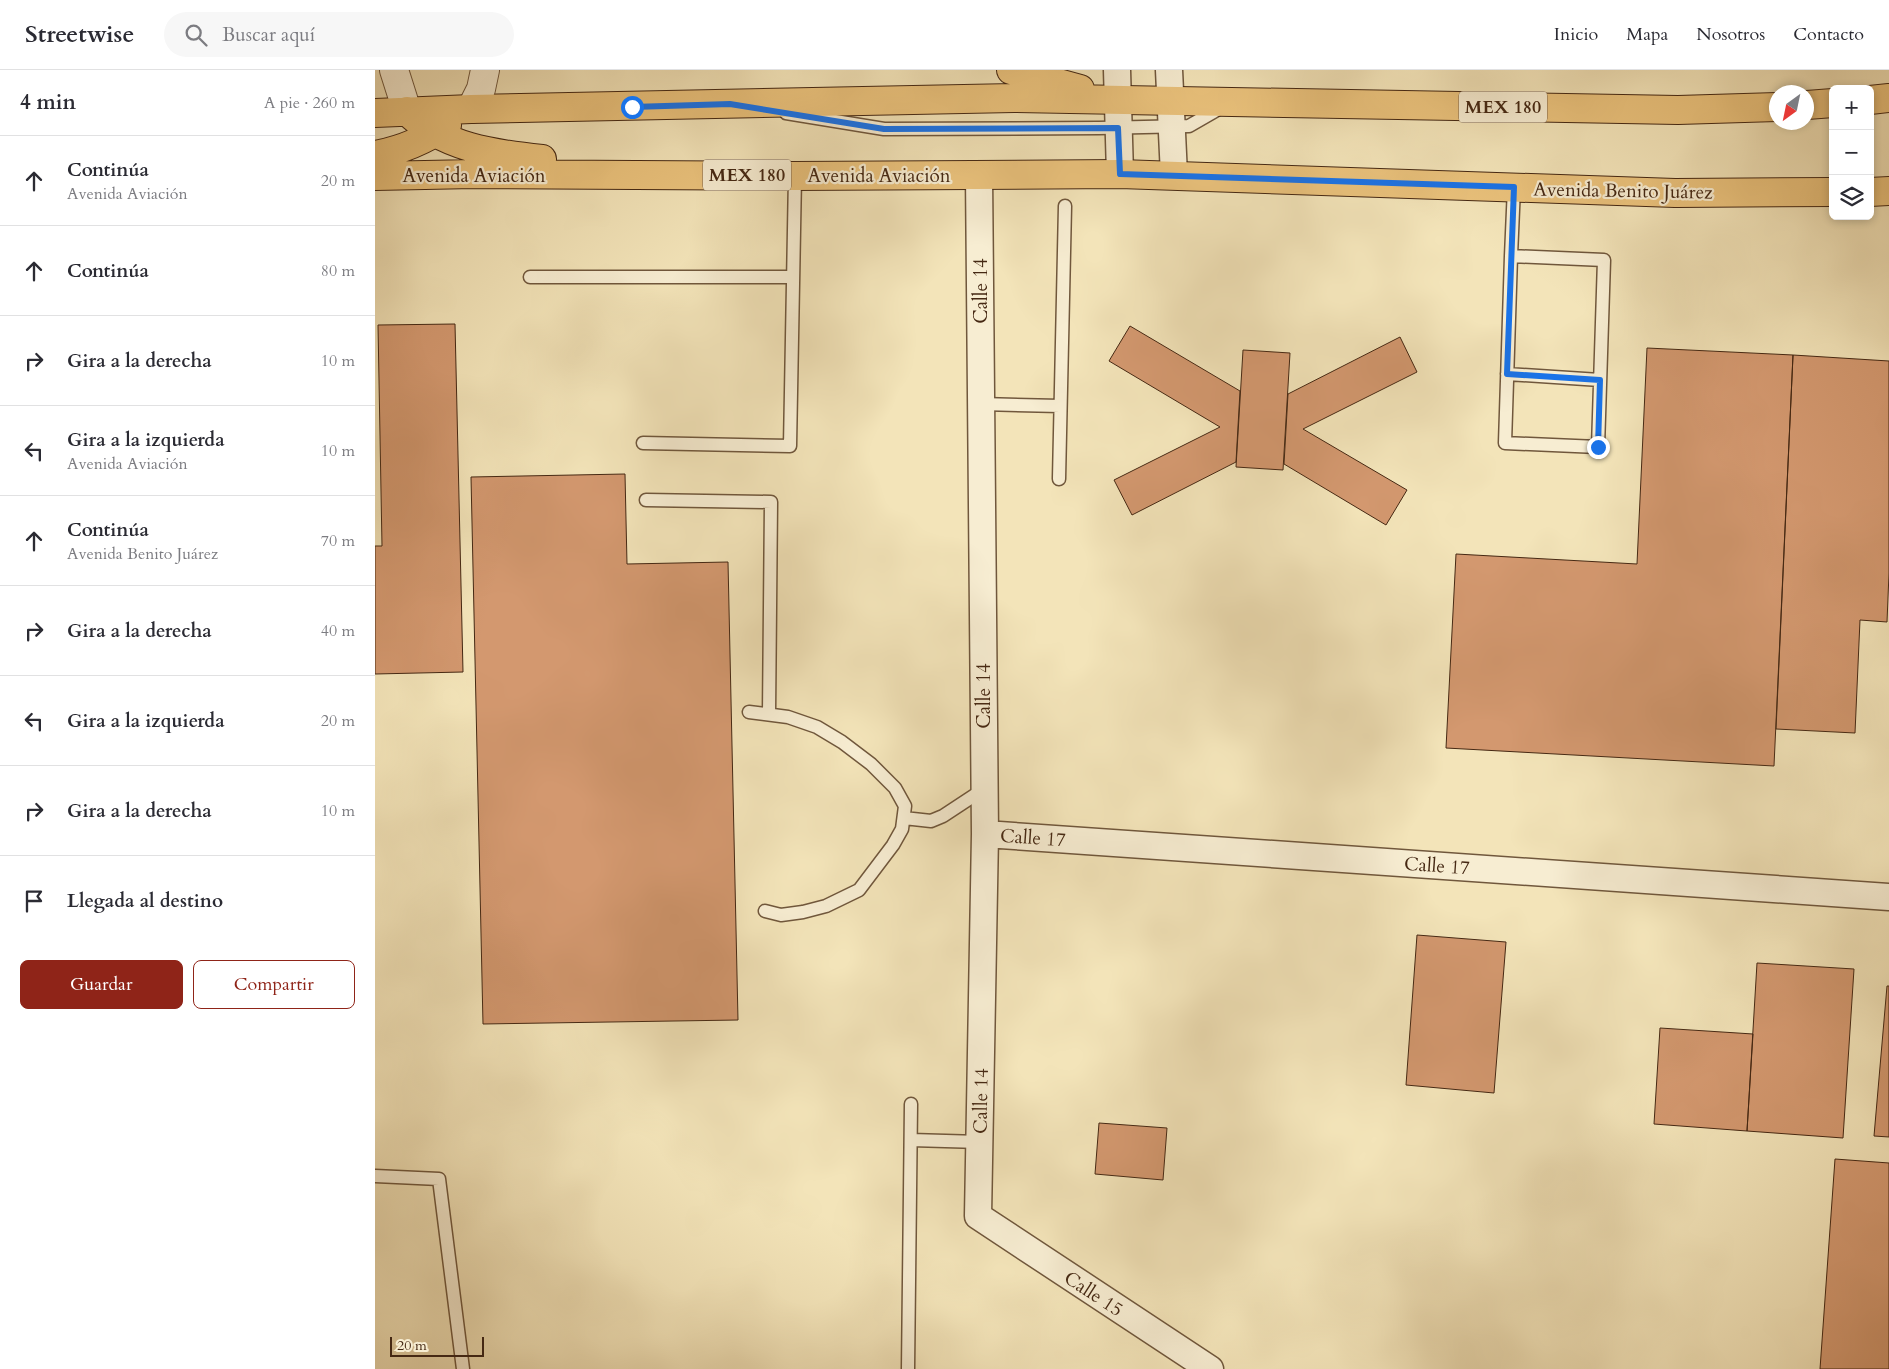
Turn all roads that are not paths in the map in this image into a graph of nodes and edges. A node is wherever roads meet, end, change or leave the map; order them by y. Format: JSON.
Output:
{"nodes":[{"id":1,"x":394,"y":70,"type":"edge"},
{"id":2,"x":485,"y":70,"type":"edge"},
{"id":3,"x":1011,"y":70,"type":"edge"},
{"id":4,"x":1117,"y":70,"type":"edge"},
{"id":5,"x":1169,"y":70,"type":"edge"},
{"id":6,"x":1889,"y":98,"type":"edge"},
{"id":7,"x":1117,"y":100,"type":"junction"},
{"id":8,"x":1874,"y":100,"type":"edge"},
{"id":9,"x":1829,"y":103,"type":"edge"},
{"id":10,"x":730,"y":104,"type":"junction"},
{"id":11,"x":1814,"y":104,"type":"edge"},
{"id":12,"x":1769,"y":107,"type":"edge"},
{"id":13,"x":471,"y":109,"type":"junction"},
{"id":14,"x":407,"y":112,"type":"junction"},
{"id":15,"x":375,"y":113,"type":"edge"},
{"id":16,"x":1171,"y":113,"type":"junction"},
{"id":17,"x":1118,"y":128,"type":"junction"},
{"id":18,"x":435,"y":133,"type":"junction"},
{"id":19,"x":375,"y":155,"type":"edge"},
{"id":20,"x":1120,"y":174,"type":"junction"},
{"id":21,"x":700,"y":175,"type":"junction"},
{"id":22,"x":979,"y":175,"type":"junction"},
{"id":23,"x":1174,"y":175,"type":"junction"},
{"id":24,"x":375,"y":176,"type":"edge"},
{"id":25,"x":795,"y":176,"type":"junction"},
{"id":26,"x":1514,"y":187,"type":"junction"},
{"id":27,"x":1889,"y":191,"type":"edge"},
{"id":28,"x":1829,"y":192,"type":"edge"},
{"id":29,"x":1874,"y":192,"type":"edge"},
{"id":30,"x":1065,"y":206,"type":"dead end"},
{"id":31,"x":1511,"y":256,"type":"junction"},
{"id":32,"x":530,"y":277,"type":"dead end"},
{"id":33,"x":792,"y":277,"type":"junction"},
{"id":34,"x":1507,"y":374,"type":"junction"},
{"id":35,"x":1600,"y":380,"type":"junction"},
{"id":36,"x":981,"y":404,"type":"junction"},
{"id":37,"x":1060,"y":406,"type":"junction"},
{"id":38,"x":643,"y":443,"type":"dead end"},
{"id":39,"x":1059,"y":479,"type":"dead end"},
{"id":40,"x":645,"y":500,"type":"dead end"},
{"id":41,"x":749,"y":712,"type":"dead end"},
{"id":42,"x":769,"y":714,"type":"junction"},
{"id":43,"x":984,"y":789,"type":"junction"},
{"id":44,"x":904,"y":818,"type":"junction"},
{"id":45,"x":985,"y":834,"type":"junction"},
{"id":46,"x":1889,"y":897,"type":"edge"},
{"id":47,"x":765,"y":911,"type":"dead end"},
{"id":48,"x":911,"y":1104,"type":"dead end"},
{"id":49,"x":911,"y":1140,"type":"junction"},
{"id":50,"x":980,"y":1142,"type":"junction"},
{"id":51,"x":375,"y":1176,"type":"edge"},
{"id":52,"x":978,"y":1216,"type":"joint"},
{"id":53,"x":463,"y":1369,"type":"edge"},
{"id":54,"x":908,"y":1369,"type":"edge"},
{"id":55,"x":1210,"y":1369,"type":"edge"}],
"edges":[{"from":1,"to":14,"type":"street"},
{"from":2,"to":13,"type":"street"},
{"from":3,"to":7,"type":"main road"},
{"from":4,"to":7,"type":"street"},
{"from":5,"to":16,"type":"street"},
{"from":6,"to":8,"type":"main road"},
{"from":7,"to":10,"type":"main road","number":"MEX 180"},
{"from":7,"to":16,"type":"main road","number":"MEX 180"},
{"from":7,"to":17,"type":"street"},
{"from":9,"to":11,"type":"main road"},
{"from":10,"to":13,"type":"main road","number":"MEX 180"},
{"from":10,"to":17,"type":"lane"},
{"from":12,"to":16,"type":"main road","number":"MEX 180"},
{"from":13,"to":14,"type":"main road","number":"MEX 180"},
{"from":13,"to":18,"type":"main road"},
{"from":14,"to":15,"type":"main road","number":"MEX 180"},
{"from":14,"to":18,"type":"main road"},
{"from":16,"to":17,"type":"lane"},
{"from":16,"to":23,"type":"street"},
{"from":17,"to":20,"type":"street"},
{"from":18,"to":19,"type":"main road"},
{"from":18,"to":21,"type":"main road"},
{"from":20,"to":22,"type":"main road","name":"Avenida Aviación","number":"MEX 180"},
{"from":20,"to":23,"type":"main road","name":"Avenida Aviación","number":"MEX 180"},
{"from":21,"to":24,"type":"main road","name":"Avenida Aviación","number":"MEX 180"},
{"from":21,"to":25,"type":"main road","name":"Avenida Aviación","number":"MEX 180"},
{"from":22,"to":25,"type":"main road","name":"Avenida Aviación","number":"MEX 180"},
{"from":22,"to":36,"type":"street","name":"Calle 14"},
{"from":23,"to":26,"type":"main road","name":"Avenida Benito Juárez","number":"MEX 180"},
{"from":25,"to":33,"type":"lane"},
{"from":26,"to":28,"type":"main road","name":"Avenida Benito Juárez","number":"MEX 180"},
{"from":26,"to":31,"type":"lane"},
{"from":27,"to":29,"type":"main road"},
{"from":30,"to":37,"type":"lane"},
{"from":31,"to":34,"type":"lane"},
{"from":31,"to":35,"type":"lane"},
{"from":32,"to":33,"type":"lane"},
{"from":33,"to":38,"type":"lane"},
{"from":34,"to":35,"type":"lane"},
{"from":34,"to":35,"type":"lane"},
{"from":36,"to":37,"type":"lane"},
{"from":36,"to":43,"type":"street","name":"Calle 14"},
{"from":37,"to":39,"type":"lane"},
{"from":40,"to":42,"type":"lane"},
{"from":41,"to":42,"type":"lane"},
{"from":42,"to":44,"type":"lane"},
{"from":43,"to":44,"type":"lane"},
{"from":43,"to":45,"type":"street","name":"Calle 14"},
{"from":44,"to":47,"type":"lane"},
{"from":45,"to":46,"type":"street","name":"Calle 17"},
{"from":45,"to":50,"type":"street","name":"Calle 14"},
{"from":48,"to":49,"type":"lane"},
{"from":49,"to":50,"type":"lane"},
{"from":49,"to":54,"type":"lane"},
{"from":50,"to":52,"type":"street","name":"Calle 14"},
{"from":51,"to":53,"type":"lane"},
{"from":52,"to":55,"type":"street","name":"Calle 15"}]}
